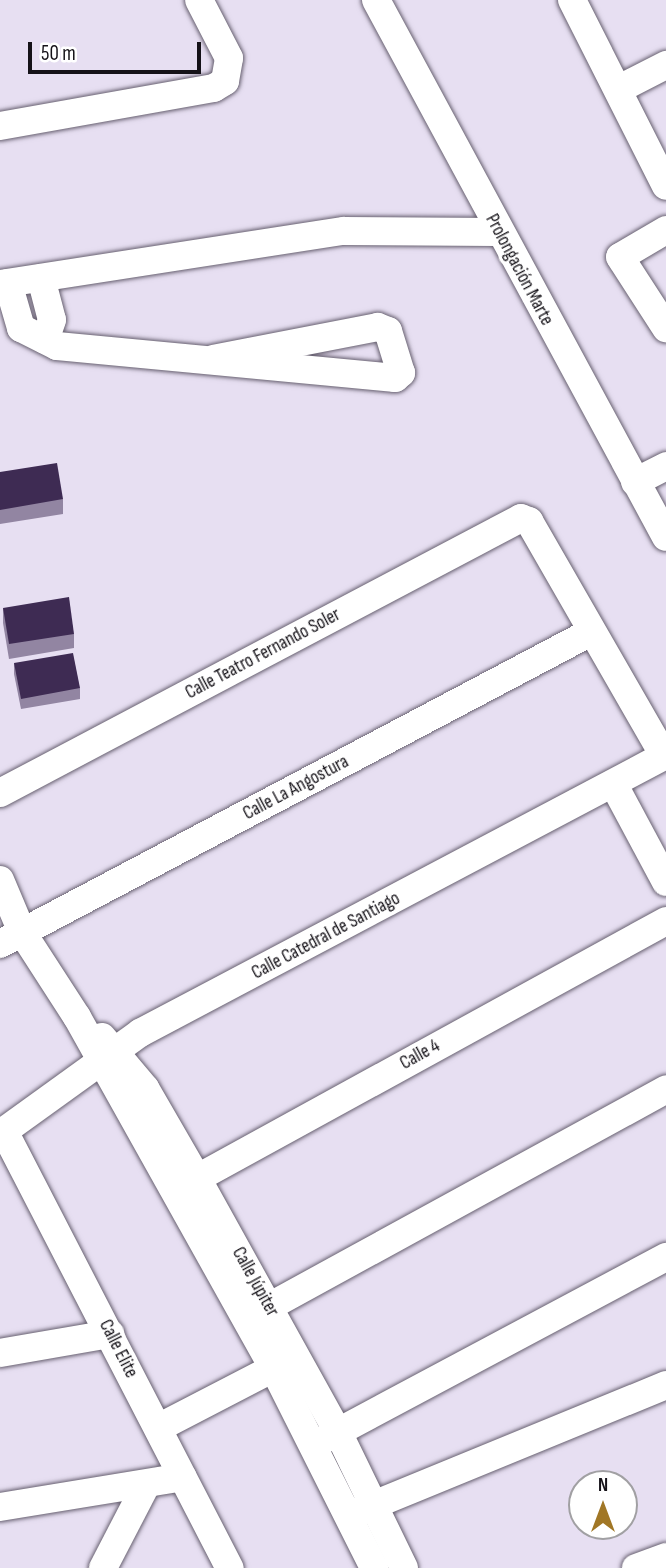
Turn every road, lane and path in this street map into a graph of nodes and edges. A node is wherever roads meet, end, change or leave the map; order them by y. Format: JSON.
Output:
{"nodes":[{"id":1,"x":199,"y":0,"type":"edge"},
{"id":2,"x":376,"y":0,"type":"edge"},
{"id":3,"x":572,"y":0,"type":"edge"},
{"id":4,"x":666,"y":65,"type":"edge"},
{"id":5,"x":619,"y":89,"type":"junction"},
{"id":6,"x":0,"y":125,"type":"edge"},
{"id":7,"x":666,"y":186,"type":"edge"},
{"id":8,"x":666,"y":230,"type":"edge"},
{"id":9,"x":498,"y":232,"type":"junction"},
{"id":10,"x":41,"y":278,"type":"junction"},
{"id":11,"x":4,"y":284,"type":"edge"},
{"id":12,"x":666,"y":328,"type":"edge"},
{"id":13,"x":45,"y":340,"type":"junction"},
{"id":14,"x":214,"y":359,"type":"junction"},
{"id":15,"x":666,"y":466,"type":"edge"},
{"id":16,"x":635,"y":482,"type":"junction"},
{"id":17,"x":666,"y":537,"type":"edge"},
{"id":18,"x":591,"y":632,"type":"junction"},
{"id":19,"x":665,"y":756,"type":"edge"},
{"id":20,"x":614,"y":785,"type":"junction"},
{"id":21,"x":0,"y":793,"type":"edge"},
{"id":22,"x":0,"y":880,"type":"edge"},
{"id":23,"x":666,"y":882,"type":"edge"},
{"id":24,"x":666,"y":921,"type":"edge"},
{"id":25,"x":11,"y":938,"type":"edge"},
{"id":26,"x":108,"y":1056,"type":"junction"},
{"id":27,"x":666,"y":1089,"type":"edge"},
{"id":28,"x":2,"y":1133,"type":"edge"},
{"id":29,"x":186,"y":1184,"type":"junction"},
{"id":30,"x":666,"y":1258,"type":"edge"},
{"id":31,"x":257,"y":1313,"type":"junction"},
{"id":32,"x":110,"y":1334,"type":"junction"},
{"id":33,"x":0,"y":1353,"type":"edge"},
{"id":34,"x":285,"y":1362,"type":"junction"},
{"id":35,"x":666,"y":1385,"type":"edge"},
{"id":36,"x":158,"y":1428,"type":"junction"},
{"id":37,"x":326,"y":1438,"type":"junction"},
{"id":38,"x":183,"y":1477,"type":"junction"},
{"id":39,"x":146,"y":1485,"type":"junction"},
{"id":40,"x":0,"y":1507,"type":"edge"},
{"id":41,"x":362,"y":1509,"type":"junction"},
{"id":42,"x":666,"y":1557,"type":"edge"},
{"id":43,"x":103,"y":1568,"type":"edge"},
{"id":44,"x":230,"y":1568,"type":"edge"},
{"id":45,"x":374,"y":1568,"type":"edge"},
{"id":46,"x":404,"y":1568,"type":"edge"},
{"id":47,"x":636,"y":1568,"type":"edge"}],
"edges":[{"from":1,"to":6,"type":"street"},
{"from":2,"to":9,"type":"street","name":"Prolongación Marte"},
{"from":3,"to":5,"type":"street"},
{"from":4,"to":5,"type":"street"},
{"from":5,"to":7,"type":"street"},
{"from":8,"to":12,"type":"street"},
{"from":9,"to":10,"type":"street"},
{"from":9,"to":16,"type":"street","name":"Prolongación Marte"},
{"from":10,"to":11,"type":"street"},
{"from":10,"to":13,"type":"street"},
{"from":11,"to":13,"type":"street"},
{"from":13,"to":14,"type":"street"},
{"from":14,"to":14,"type":"street"},
{"from":15,"to":16,"type":"street"},
{"from":16,"to":17,"type":"street","name":"Prolongación Marte"},
{"from":18,"to":19,"type":"street"},
{"from":18,"to":21,"type":"street","name":"Calle Teatro Fernando Soler"},
{"from":18,"to":25,"type":"street","name":"Calle La Angostura"},
{"from":19,"to":20,"type":"street","name":"Calle Catedral de Santiago"},
{"from":20,"to":23,"type":"street"},
{"from":20,"to":26,"type":"street","name":"Calle Catedral de Santiago"},
{"from":22,"to":25,"type":"street","name":"Calle Júpiter"},
{"from":24,"to":29,"type":"street","name":"Calle 4"},
{"from":25,"to":26,"type":"street","name":"Calle Júpiter"},
{"from":26,"to":28,"type":"street","name":"Calle Catedral de Santiago"},
{"from":26,"to":29,"type":"street","name":"Calle Júpiter"},
{"from":27,"to":31,"type":"street"},
{"from":28,"to":32,"type":"street","name":"Calle Elite"},
{"from":29,"to":31,"type":"street","name":"Calle Júpiter"},
{"from":30,"to":37,"type":"street"},
{"from":31,"to":34,"type":"street","name":"Calle Júpiter"},
{"from":32,"to":33,"type":"street"},
{"from":32,"to":36,"type":"street","name":"Calle Elite"},
{"from":34,"to":36,"type":"street"},
{"from":34,"to":37,"type":"street","name":"Calle Júpiter"},
{"from":35,"to":41,"type":"street"},
{"from":36,"to":38,"type":"street","name":"Calle Elite"},
{"from":37,"to":41,"type":"street","name":"Calle Júpiter"},
{"from":38,"to":39,"type":"street"},
{"from":38,"to":44,"type":"street","name":"Calle Elite"},
{"from":39,"to":40,"type":"street"},
{"from":39,"to":43,"type":"street"},
{"from":41,"to":45,"type":"street","name":"Calle Júpiter"},
{"from":41,"to":46,"type":"street","name":"Calle Júpiter"},
{"from":42,"to":47,"type":"street"}]}
